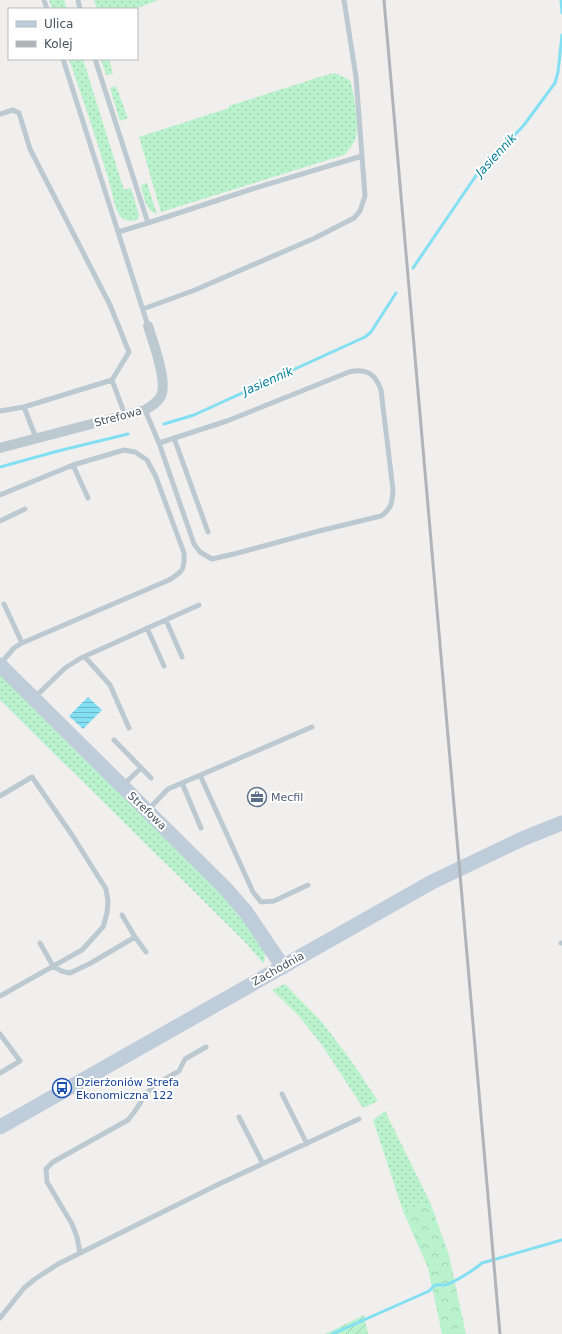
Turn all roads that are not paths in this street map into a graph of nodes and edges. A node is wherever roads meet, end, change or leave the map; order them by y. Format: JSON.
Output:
{"nodes":[{"id":1,"x":344,"y":0,"type":"edge"},
{"id":2,"x":64,"y":60,"type":"edge"},
{"id":3,"x":95,"y":60,"type":"edge"},
{"id":4,"x":0,"y":114,"type":"edge"},
{"id":5,"x":362,"y":156,"type":"junction"},
{"id":6,"x":148,"y":223,"type":"junction"},
{"id":7,"x":118,"y":232,"type":"junction"},
{"id":8,"x":143,"y":309,"type":"junction"},
{"id":9,"x":148,"y":326,"type":"joint"},
{"id":10,"x":112,"y":380,"type":"junction"},
{"id":11,"x":24,"y":408,"type":"junction"},
{"id":12,"x":145,"y":410,"type":"junction"},
{"id":13,"x":0,"y":411,"type":"edge"},
{"id":14,"x":125,"y":415,"type":"junction"},
{"id":15,"x":36,"y":438,"type":"junction"},
{"id":16,"x":174,"y":438,"type":"junction"},
{"id":17,"x":159,"y":443,"type":"junction"},
{"id":18,"x":0,"y":448,"type":"edge"},
{"id":19,"x":73,"y":465,"type":"junction"},
{"id":20,"x":0,"y":495,"type":"edge"},
{"id":21,"x":88,"y":498,"type":"dead end"},
{"id":22,"x":25,"y":509,"type":"dead end"},
{"id":23,"x":0,"y":521,"type":"edge"},
{"id":24,"x":208,"y":532,"type":"dead end"},
{"id":25,"x":4,"y":604,"type":"dead end"},
{"id":26,"x":199,"y":605,"type":"dead end"},
{"id":27,"x":166,"y":620,"type":"junction"},
{"id":28,"x":147,"y":628,"type":"junction"},
{"id":29,"x":22,"y":643,"type":"junction"},
{"id":30,"x":85,"y":657,"type":"junction"},
{"id":31,"x":182,"y":658,"type":"dead end"},
{"id":32,"x":0,"y":665,"type":"edge"},
{"id":33,"x":164,"y":666,"type":"dead end"},
{"id":34,"x":34,"y":699,"type":"junction"},
{"id":35,"x":312,"y":727,"type":"dead end"},
{"id":36,"x":129,"y":728,"type":"dead end"},
{"id":37,"x":114,"y":740,"type":"dead end"},
{"id":38,"x":141,"y":768,"type":"junction"},
{"id":39,"x":200,"y":775,"type":"junction"},
{"id":40,"x":151,"y":778,"type":"dead end"},
{"id":41,"x":182,"y":783,"type":"junction"},
{"id":42,"x":122,"y":786,"type":"junction"},
{"id":43,"x":0,"y":796,"type":"edge"},
{"id":44,"x":147,"y":811,"type":"junction"},
{"id":45,"x":562,"y":823,"type":"edge"},
{"id":46,"x":201,"y":828,"type":"dead end"},
{"id":47,"x":308,"y":885,"type":"dead end"},
{"id":48,"x":122,"y":915,"type":"dead end"},
{"id":49,"x":135,"y":937,"type":"junction"},
{"id":50,"x":40,"y":943,"type":"dead end"},
{"id":51,"x":146,"y":952,"type":"dead end"},
{"id":52,"x":54,"y":966,"type":"junction"},
{"id":53,"x":283,"y":966,"type":"junction"},
{"id":54,"x":0,"y":996,"type":"edge"},
{"id":55,"x":0,"y":1034,"type":"edge"},
{"id":56,"x":206,"y":1047,"type":"dead end"},
{"id":57,"x":0,"y":1073,"type":"edge"},
{"id":58,"x":282,"y":1094,"type":"dead end"},
{"id":59,"x":239,"y":1117,"type":"dead end"},
{"id":60,"x":359,"y":1119,"type":"dead end"},
{"id":61,"x":0,"y":1127,"type":"edge"},
{"id":62,"x":306,"y":1144,"type":"junction"},
{"id":63,"x":263,"y":1164,"type":"junction"},
{"id":64,"x":80,"y":1253,"type":"junction"},
{"id":65,"x":0,"y":1318,"type":"edge"}],
"edges":[{"from":1,"to":5,"type":"lane"},
{"from":2,"to":7,"type":"lane"},
{"from":3,"to":6,"type":"lane"},
{"from":4,"to":10,"type":"lane"},
{"from":5,"to":6,"type":"lane"},
{"from":5,"to":8,"type":"lane"},
{"from":6,"to":7,"type":"lane"},
{"from":7,"to":8,"type":"lane"},
{"from":8,"to":9,"type":"lane"},
{"from":9,"to":12,"type":"street","name":"Strefowa"},
{"from":10,"to":11,"type":"lane"},
{"from":10,"to":14,"type":"lane"},
{"from":11,"to":13,"type":"lane"},
{"from":11,"to":15,"type":"lane"},
{"from":12,"to":14,"type":"street","name":"Strefowa"},
{"from":12,"to":17,"type":"lane"},
{"from":14,"to":15,"type":"street","name":"Strefowa"},
{"from":15,"to":18,"type":"street","name":"Strefowa"},
{"from":16,"to":17,"type":"lane"},
{"from":16,"to":17,"type":"lane"},
{"from":16,"to":24,"type":"lane"},
{"from":19,"to":20,"type":"lane"},
{"from":19,"to":21,"type":"lane"},
{"from":19,"to":29,"type":"lane"},
{"from":22,"to":23,"type":"lane"},
{"from":25,"to":29,"type":"lane"},
{"from":26,"to":27,"type":"lane"},
{"from":27,"to":28,"type":"lane"},
{"from":27,"to":31,"type":"lane"},
{"from":28,"to":30,"type":"lane"},
{"from":28,"to":33,"type":"lane"},
{"from":29,"to":32,"type":"lane"},
{"from":30,"to":34,"type":"lane"},
{"from":30,"to":36,"type":"lane"},
{"from":32,"to":34,"type":"street","name":"Strefowa"},
{"from":34,"to":42,"type":"street","name":"Strefowa"},
{"from":35,"to":39,"type":"lane"},
{"from":37,"to":38,"type":"lane"},
{"from":38,"to":40,"type":"lane"},
{"from":38,"to":42,"type":"lane"},
{"from":39,"to":41,"type":"lane"},
{"from":39,"to":47,"type":"lane"},
{"from":41,"to":44,"type":"lane"},
{"from":41,"to":46,"type":"lane"},
{"from":42,"to":44,"type":"street","name":"Strefowa"},
{"from":43,"to":52,"type":"lane"},
{"from":44,"to":53,"type":"street","name":"Strefowa"},
{"from":45,"to":53,"type":"street","name":"Zachodnia"},
{"from":48,"to":49,"type":"lane"},
{"from":49,"to":51,"type":"lane"},
{"from":49,"to":52,"type":"lane"},
{"from":50,"to":52,"type":"lane"},
{"from":52,"to":54,"type":"lane"},
{"from":53,"to":61,"type":"street","name":"Zachodnia"},
{"from":55,"to":57,"type":"lane"},
{"from":56,"to":64,"type":"lane"},
{"from":58,"to":62,"type":"lane"},
{"from":59,"to":63,"type":"lane"},
{"from":60,"to":62,"type":"lane"},
{"from":62,"to":63,"type":"lane"},
{"from":63,"to":64,"type":"lane"},
{"from":64,"to":65,"type":"lane"}]}
